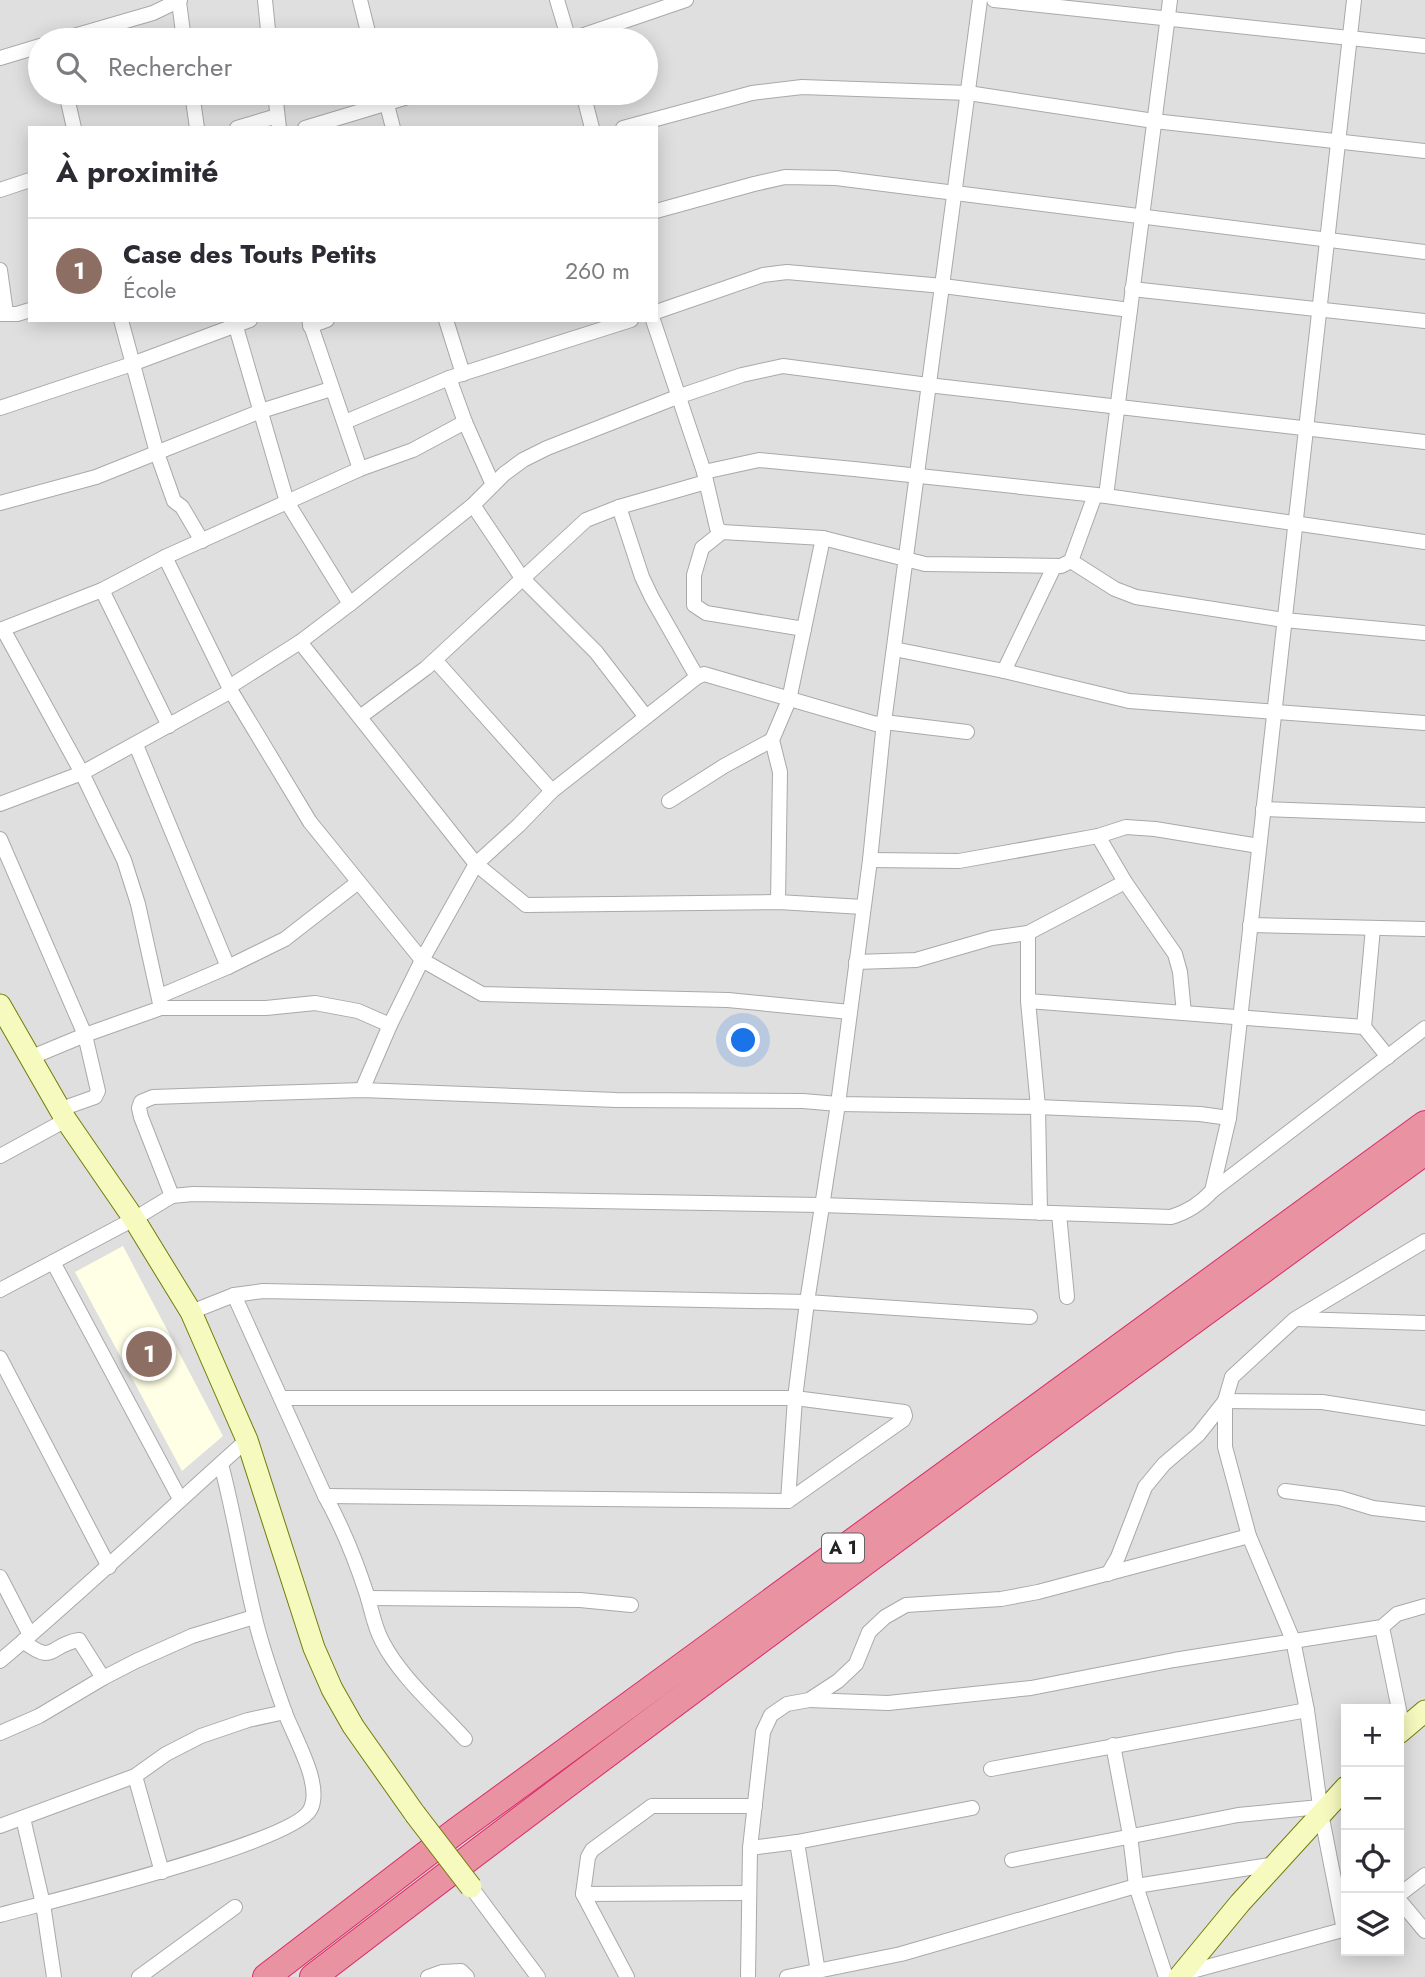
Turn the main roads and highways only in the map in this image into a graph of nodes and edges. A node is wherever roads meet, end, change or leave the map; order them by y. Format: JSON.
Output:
{"nodes":[{"id":1,"x":1425,"y":1124,"type":"edge"},
{"id":2,"x":1425,"y":1152,"type":"edge"},
{"id":3,"x":266,"y":1977,"type":"edge"},
{"id":4,"x":313,"y":1977,"type":"edge"}],
"edges":[{"from":1,"to":3,"type":"highway","number":"A 1"},
{"from":2,"to":4,"type":"highway","number":"A 1"}]}
